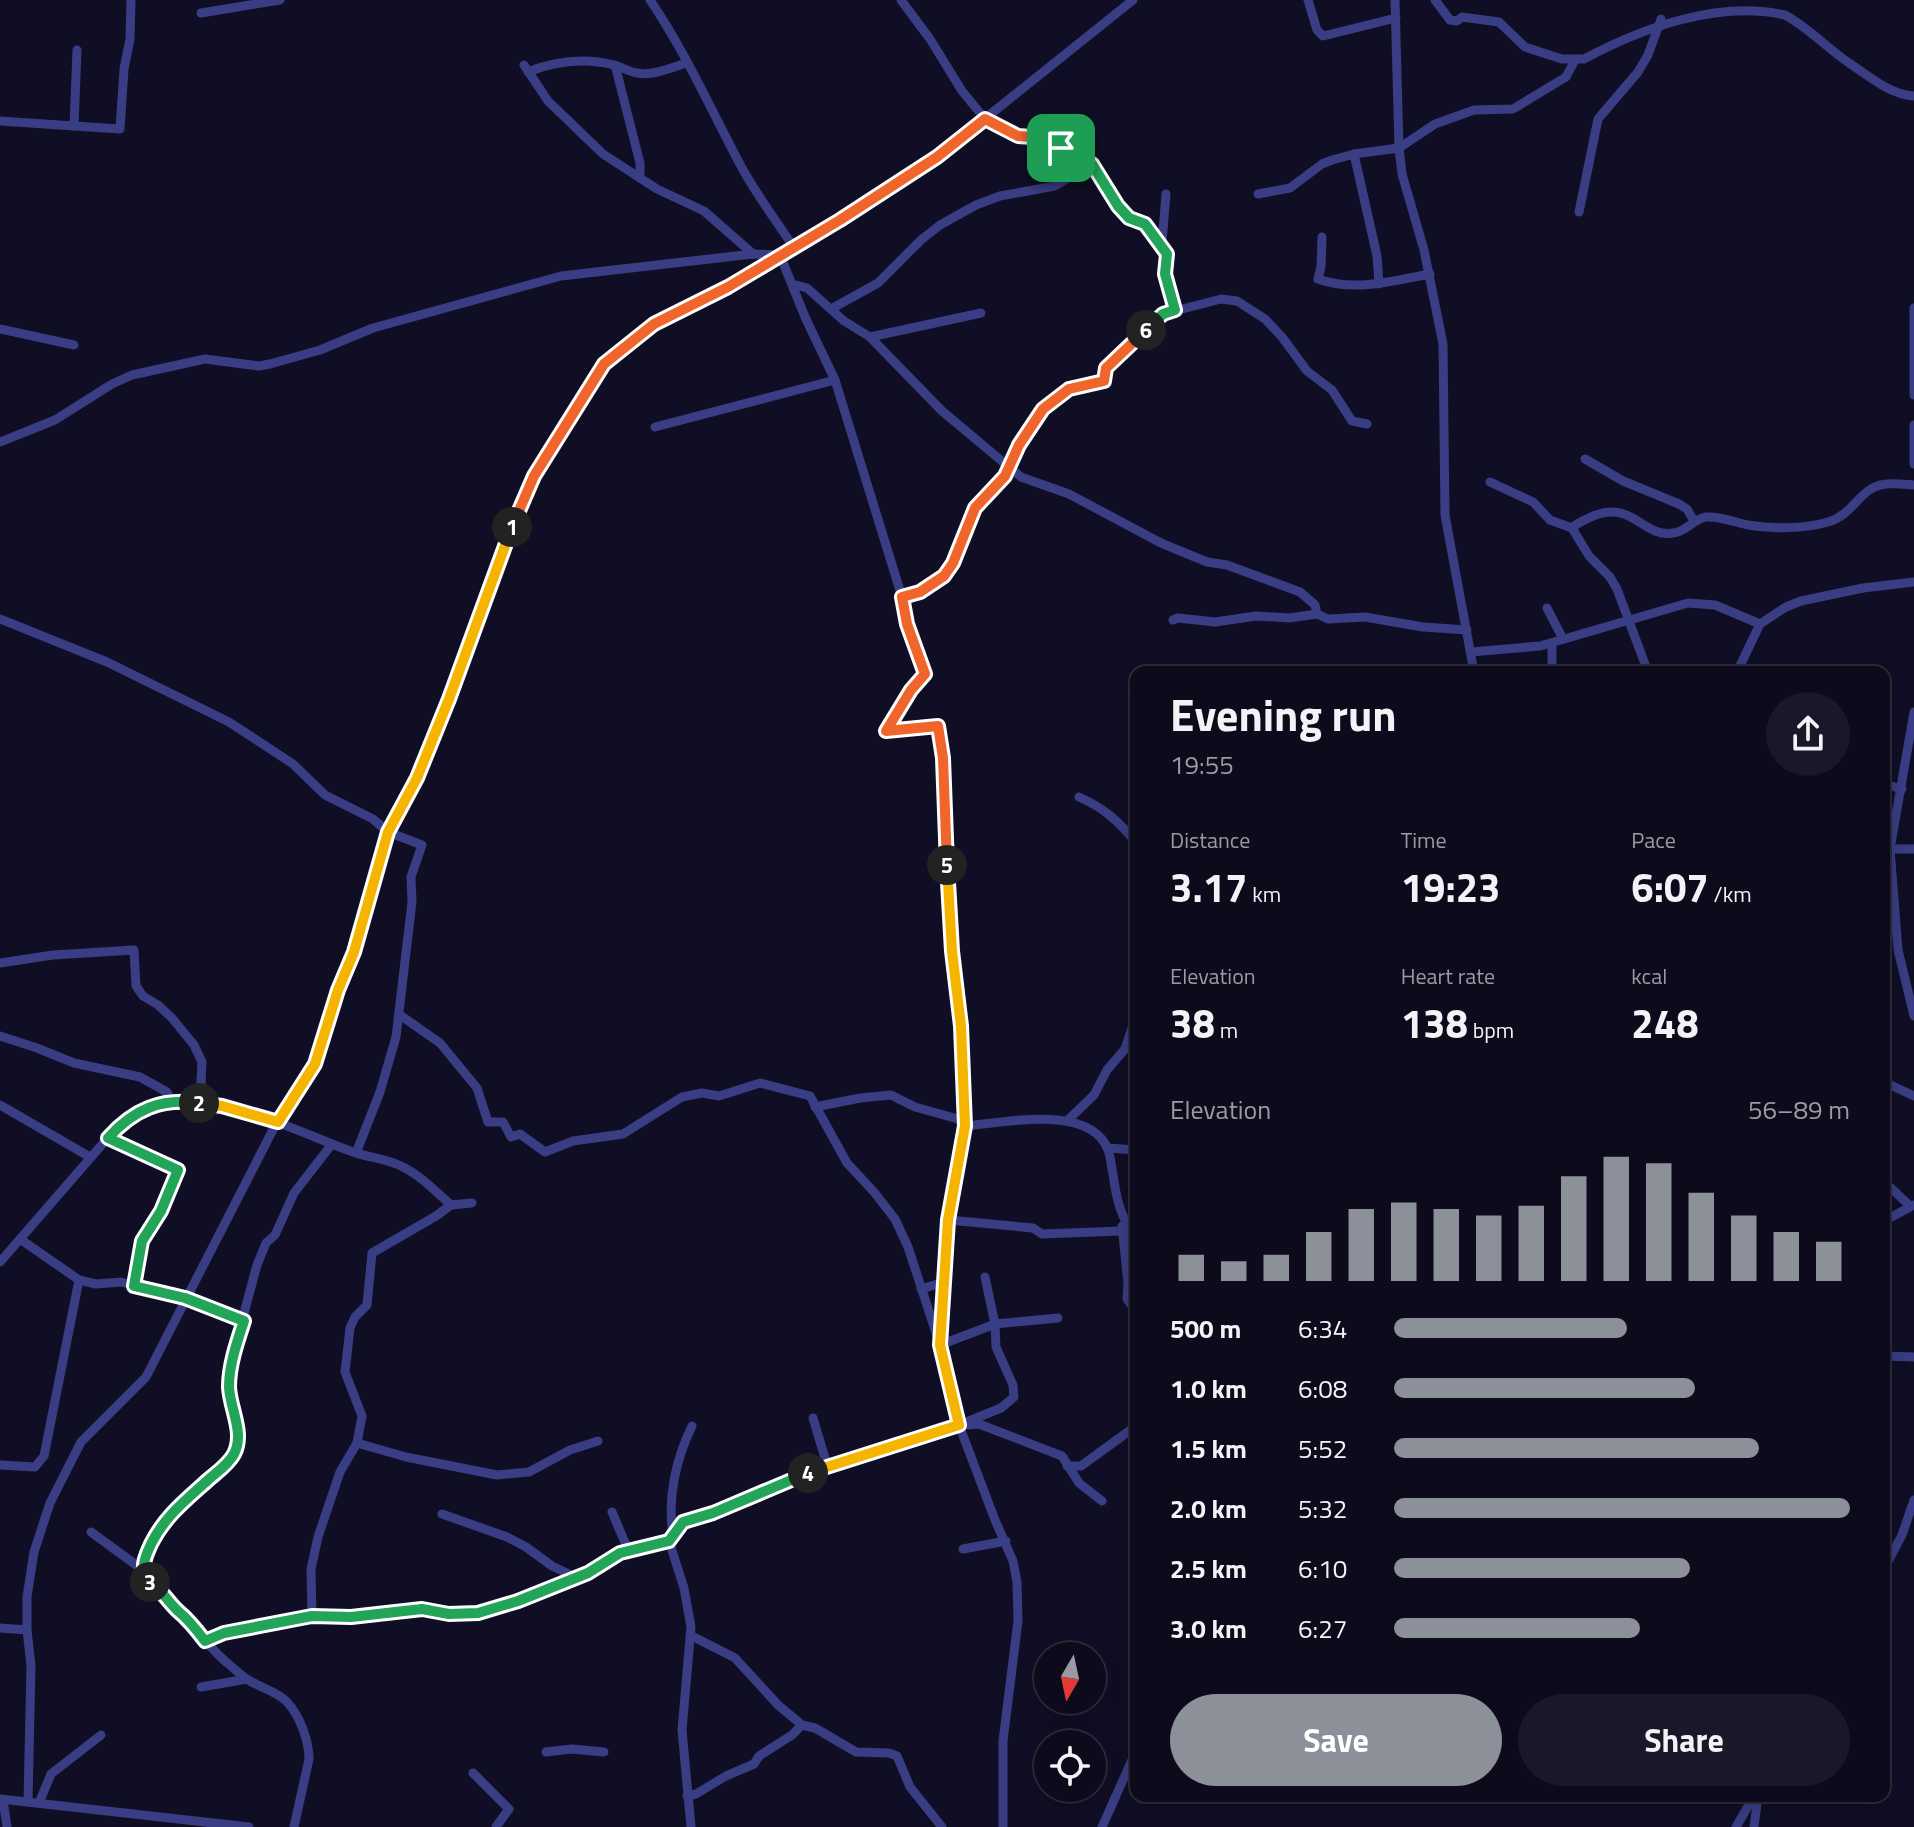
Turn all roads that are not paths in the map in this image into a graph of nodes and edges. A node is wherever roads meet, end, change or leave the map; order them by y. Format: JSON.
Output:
{"nodes":[{"id":1,"x":131,"y":0,"type":"edge"},
{"id":2,"x":280,"y":0,"type":"edge"},
{"id":3,"x":650,"y":0,"type":"edge"},
{"id":4,"x":901,"y":0,"type":"edge"},
{"id":5,"x":1133,"y":0,"type":"edge"},
{"id":6,"x":1308,"y":0,"type":"edge"},
{"id":7,"x":1395,"y":0,"type":"edge"},
{"id":8,"x":1435,"y":0,"type":"edge"},
{"id":9,"x":1745,"y":1,"type":"edge"},
{"id":10,"x":201,"y":13,"type":"dead end"},
{"id":11,"x":1396,"y":18,"type":"junction"},
{"id":12,"x":1661,"y":19,"type":"junction"},
{"id":13,"x":77,"y":50,"type":"dead end"},
{"id":14,"x":1575,"y":60,"type":"junction"},
{"id":15,"x":686,"y":63,"type":"junction"},
{"id":16,"x":615,"y":65,"type":"junction"},
{"id":17,"x":1914,"y":96,"type":"edge"},
{"id":18,"x":985,"y":119,"type":"junction"},
{"id":19,"x":0,"y":121,"type":"edge"},
{"id":20,"x":74,"y":126,"type":"junction"},
{"id":21,"x":1399,"y":148,"type":"junction"},
{"id":22,"x":1354,"y":154,"type":"junction"},
{"id":23,"x":1092,"y":164,"type":"junction"},
{"id":24,"x":640,"y":178,"type":"junction"},
{"id":25,"x":1166,"y":194,"type":"dead end"},
{"id":26,"x":1258,"y":194,"type":"dead end"},
{"id":27,"x":1579,"y":212,"type":"dead end"},
{"id":28,"x":1322,"y":237,"type":"dead end"},
{"id":29,"x":1162,"y":243,"type":"junction"},
{"id":30,"x":793,"y":246,"type":"junction"},
{"id":31,"x":753,"y":254,"type":"junction"},
{"id":32,"x":780,"y":255,"type":"junction"},
{"id":33,"x":1430,"y":274,"type":"junction"},
{"id":34,"x":792,"y":284,"type":"junction"},
{"id":35,"x":1379,"y":284,"type":"junction"},
{"id":36,"x":1914,"y":308,"type":"edge"},
{"id":37,"x":831,"y":309,"type":"junction"},
{"id":38,"x":1175,"y":310,"type":"junction"},
{"id":39,"x":981,"y":313,"type":"dead end"},
{"id":40,"x":0,"y":329,"type":"edge"},
{"id":41,"x":870,"y":337,"type":"junction"},
{"id":42,"x":74,"y":345,"type":"dead end"},
{"id":43,"x":835,"y":380,"type":"junction"},
{"id":44,"x":1914,"y":395,"type":"edge"},
{"id":45,"x":1367,"y":424,"type":"dead end"},
{"id":46,"x":1914,"y":425,"type":"edge"},
{"id":47,"x":655,"y":427,"type":"dead end"},
{"id":48,"x":0,"y":442,"type":"edge"},
{"id":49,"x":1585,"y":459,"type":"dead end"},
{"id":50,"x":1914,"y":464,"type":"edge"},
{"id":51,"x":1011,"y":466,"type":"junction"},
{"id":52,"x":1490,"y":482,"type":"dead end"},
{"id":53,"x":1914,"y":485,"type":"edge"},
{"id":54,"x":1694,"y":521,"type":"junction"},
{"id":55,"x":1572,"y":528,"type":"junction"},
{"id":56,"x":1914,"y":582,"type":"edge"},
{"id":57,"x":902,"y":597,"type":"junction"},
{"id":58,"x":1547,"y":608,"type":"dead end"},
{"id":59,"x":1317,"y":614,"type":"junction"},
{"id":60,"x":0,"y":619,"type":"edge"},
{"id":61,"x":1629,"y":619,"type":"junction"},
{"id":62,"x":1173,"y":620,"type":"dead end"},
{"id":63,"x":1760,"y":624,"type":"junction"},
{"id":64,"x":1467,"y":630,"type":"junction"},
{"id":65,"x":1563,"y":639,"type":"junction"},
{"id":66,"x":1552,"y":643,"type":"junction"},
{"id":67,"x":1471,"y":652,"type":"junction"},
{"id":68,"x":1645,"y":664,"type":"dead end"},
{"id":69,"x":1473,"y":666,"type":"edge"},
{"id":70,"x":1552,"y":666,"type":"edge"},
{"id":71,"x":1740,"y":666,"type":"edge"},
{"id":72,"x":1914,"y":712,"type":"edge"},
{"id":73,"x":1890,"y":786,"type":"edge"},
{"id":74,"x":1902,"y":789,"type":"junction"},
{"id":75,"x":1079,"y":797,"type":"dead end"},
{"id":76,"x":388,"y":832,"type":"junction"},
{"id":77,"x":1130,"y":835,"type":"edge"},
{"id":78,"x":1890,"y":849,"type":"junction"},
{"id":79,"x":1914,"y":849,"type":"edge"},
{"id":80,"x":0,"y":963,"type":"edge"},
{"id":81,"x":400,"y":1015,"type":"junction"},
{"id":82,"x":1914,"y":1016,"type":"edge"},
{"id":83,"x":1130,"y":1034,"type":"edge"},
{"id":84,"x":0,"y":1036,"type":"edge"},
{"id":85,"x":1890,"y":1085,"type":"edge"},
{"id":86,"x":1914,"y":1096,"type":"edge"},
{"id":87,"x":171,"y":1101,"type":"junction"},
{"id":88,"x":200,"y":1103,"type":"junction"},
{"id":89,"x":0,"y":1105,"type":"edge"},
{"id":90,"x":815,"y":1107,"type":"junction"},
{"id":91,"x":1068,"y":1120,"type":"junction"},
{"id":92,"x":278,"y":1122,"type":"junction"},
{"id":93,"x":965,"y":1126,"type":"junction"},
{"id":94,"x":108,"y":1138,"type":"junction"},
{"id":95,"x":332,"y":1144,"type":"junction"},
{"id":96,"x":1108,"y":1148,"type":"junction"},
{"id":97,"x":1130,"y":1150,"type":"edge"},
{"id":98,"x":356,"y":1153,"type":"junction"},
{"id":99,"x":90,"y":1157,"type":"junction"},
{"id":100,"x":1890,"y":1190,"type":"edge"},
{"id":101,"x":472,"y":1203,"type":"dead end"},
{"id":102,"x":451,"y":1205,"type":"junction"},
{"id":103,"x":1912,"y":1206,"type":"edge"},
{"id":104,"x":1123,"y":1218,"type":"junction"},
{"id":105,"x":1890,"y":1218,"type":"edge"},
{"id":106,"x":948,"y":1220,"type":"junction"},
{"id":107,"x":1130,"y":1228,"type":"edge"},
{"id":108,"x":1121,"y":1231,"type":"junction"},
{"id":109,"x":1130,"y":1234,"type":"edge"},
{"id":110,"x":20,"y":1239,"type":"junction"},
{"id":111,"x":0,"y":1262,"type":"edge"},
{"id":112,"x":985,"y":1277,"type":"dead end"},
{"id":113,"x":79,"y":1280,"type":"junction"},
{"id":114,"x":944,"y":1282,"type":"junction"},
{"id":115,"x":134,"y":1286,"type":"junction"},
{"id":116,"x":921,"y":1289,"type":"junction"},
{"id":117,"x":185,"y":1298,"type":"junction"},
{"id":118,"x":1130,"y":1303,"type":"edge"},
{"id":119,"x":1058,"y":1318,"type":"dead end"},
{"id":120,"x":244,"y":1321,"type":"junction"},
{"id":121,"x":995,"y":1324,"type":"junction"},
{"id":122,"x":940,"y":1345,"type":"junction"},
{"id":123,"x":1890,"y":1356,"type":"edge"},
{"id":124,"x":1914,"y":1357,"type":"edge"},
{"id":125,"x":813,"y":1418,"type":"dead end"},
{"id":126,"x":959,"y":1425,"type":"junction"},
{"id":127,"x":692,"y":1426,"type":"dead end"},
{"id":128,"x":1130,"y":1430,"type":"edge"},
{"id":129,"x":598,"y":1441,"type":"dead end"},
{"id":130,"x":357,"y":1443,"type":"junction"},
{"id":131,"x":0,"y":1465,"type":"edge"},
{"id":132,"x":827,"y":1465,"type":"junction"},
{"id":133,"x":1067,"y":1466,"type":"junction"},
{"id":134,"x":1914,"y":1500,"type":"edge"},
{"id":135,"x":1102,"y":1501,"type":"dead end"},
{"id":136,"x":612,"y":1512,"type":"dead end"},
{"id":137,"x":442,"y":1514,"type":"dead end"},
{"id":138,"x":91,"y":1532,"type":"dead end"},
{"id":139,"x":671,"y":1537,"type":"junction"},
{"id":140,"x":1006,"y":1541,"type":"junction"},
{"id":141,"x":963,"y":1549,"type":"dead end"},
{"id":142,"x":629,"y":1552,"type":"junction"},
{"id":143,"x":1890,"y":1558,"type":"edge"},
{"id":144,"x":143,"y":1570,"type":"junction"},
{"id":145,"x":577,"y":1578,"type":"junction"},
{"id":146,"x":312,"y":1616,"type":"junction"},
{"id":147,"x":0,"y":1628,"type":"edge"},
{"id":148,"x":27,"y":1630,"type":"junction"},
{"id":149,"x":690,"y":1635,"type":"junction"},
{"id":150,"x":205,"y":1641,"type":"junction"},
{"id":151,"x":247,"y":1679,"type":"junction"},
{"id":152,"x":201,"y":1687,"type":"dead end"},
{"id":153,"x":802,"y":1725,"type":"junction"},
{"id":154,"x":101,"y":1735,"type":"dead end"},
{"id":155,"x":546,"y":1752,"type":"dead end"},
{"id":156,"x":604,"y":1752,"type":"dead end"},
{"id":157,"x":1130,"y":1764,"type":"edge"},
{"id":158,"x":473,"y":1773,"type":"dead end"},
{"id":159,"x":687,"y":1796,"type":"junction"},
{"id":160,"x":2,"y":1800,"type":"edge"},
{"id":161,"x":28,"y":1801,"type":"junction"},
{"id":162,"x":1752,"y":1802,"type":"edge"},
{"id":163,"x":1756,"y":1802,"type":"edge"},
{"id":164,"x":39,"y":1803,"type":"junction"},
{"id":165,"x":177,"y":1823,"type":"edge"},
{"id":166,"x":7,"y":1827,"type":"edge"},
{"id":167,"x":249,"y":1827,"type":"edge"},
{"id":168,"x":294,"y":1827,"type":"edge"},
{"id":169,"x":496,"y":1827,"type":"edge"},
{"id":170,"x":691,"y":1827,"type":"edge"},
{"id":171,"x":942,"y":1827,"type":"edge"},
{"id":172,"x":1003,"y":1827,"type":"edge"},
{"id":173,"x":1102,"y":1827,"type":"edge"},
{"id":174,"x":1736,"y":1827,"type":"edge"},
{"id":175,"x":1754,"y":1827,"type":"edge"}],
"edges":[{"from":1,"to":20,"type":"street"},
{"from":2,"to":10,"type":"street"},
{"from":3,"to":15,"type":"street"},
{"from":4,"to":18,"type":"street"},
{"from":5,"to":18,"type":"street"},
{"from":6,"to":11,"type":"street"},
{"from":7,"to":11,"type":"street"},
{"from":8,"to":14,"type":"street"},
{"from":9,"to":12,"type":"street"},
{"from":9,"to":17,"type":"street"},
{"from":11,"to":21,"type":"street"},
{"from":12,"to":14,"type":"street"},
{"from":12,"to":27,"type":"street"},
{"from":13,"to":20,"type":"street"},
{"from":14,"to":21,"type":"street"},
{"from":15,"to":16,"type":"street"},
{"from":15,"to":30,"type":"street"},
{"from":16,"to":24,"type":"street"},
{"from":16,"to":24,"type":"street"},
{"from":18,"to":23,"type":"street"},
{"from":18,"to":30,"type":"street"},
{"from":19,"to":20,"type":"street"},
{"from":21,"to":22,"type":"street"},
{"from":21,"to":33,"type":"street"},
{"from":22,"to":26,"type":"street"},
{"from":22,"to":35,"type":"street"},
{"from":23,"to":29,"type":"street"},
{"from":23,"to":37,"type":"street"},
{"from":24,"to":31,"type":"street"},
{"from":25,"to":29,"type":"street"},
{"from":28,"to":35,"type":"street"},
{"from":29,"to":38,"type":"street"},
{"from":30,"to":32,"type":"street"},
{"from":31,"to":32,"type":"street"},
{"from":31,"to":48,"type":"street"},
{"from":32,"to":34,"type":"street"},
{"from":32,"to":76,"type":"street"},
{"from":33,"to":35,"type":"street"},
{"from":33,"to":64,"type":"street"},
{"from":34,"to":37,"type":"street"},
{"from":34,"to":43,"type":"street"},
{"from":36,"to":44,"type":"street"},
{"from":37,"to":41,"type":"street"},
{"from":38,"to":45,"type":"street"},
{"from":38,"to":51,"type":"street"},
{"from":39,"to":41,"type":"street"},
{"from":40,"to":42,"type":"street"},
{"from":41,"to":51,"type":"street"},
{"from":43,"to":47,"type":"street"},
{"from":43,"to":57,"type":"street"},
{"from":46,"to":50,"type":"street"},
{"from":49,"to":54,"type":"street"},
{"from":51,"to":57,"type":"street"},
{"from":51,"to":59,"type":"street"},
{"from":52,"to":55,"type":"street"},
{"from":53,"to":54,"type":"street"},
{"from":54,"to":55,"type":"street"},
{"from":55,"to":61,"type":"street"},
{"from":56,"to":63,"type":"street"},
{"from":57,"to":93,"type":"street"},
{"from":58,"to":65,"type":"street"},
{"from":59,"to":62,"type":"street"},
{"from":59,"to":64,"type":"street"},
{"from":60,"to":76,"type":"street"},
{"from":61,"to":63,"type":"street"},
{"from":61,"to":65,"type":"street"},
{"from":61,"to":68,"type":"street"},
{"from":63,"to":71,"type":"street"},
{"from":64,"to":67,"type":"street"},
{"from":65,"to":66,"type":"street"},
{"from":66,"to":67,"type":"street"},
{"from":66,"to":70,"type":"street"},
{"from":67,"to":69,"type":"street"},
{"from":72,"to":74,"type":"street"},
{"from":73,"to":74,"type":"street"},
{"from":74,"to":78,"type":"street"},
{"from":75,"to":77,"type":"street"},
{"from":76,"to":81,"type":"street"},
{"from":76,"to":92,"type":"street"},
{"from":78,"to":79,"type":"street"},
{"from":78,"to":82,"type":"street"},
{"from":80,"to":88,"type":"street"},
{"from":81,"to":90,"type":"street"},
{"from":81,"to":98,"type":"street"},
{"from":83,"to":91,"type":"street"},
{"from":84,"to":87,"type":"street"},
{"from":85,"to":86,"type":"street"},
{"from":87,"to":88,"type":"street"},
{"from":87,"to":94,"type":"street"},
{"from":88,"to":92,"type":"street"},
{"from":89,"to":99,"type":"street"},
{"from":90,"to":93,"type":"street"},
{"from":90,"to":116,"type":"street"},
{"from":91,"to":93,"type":"street"},
{"from":91,"to":96,"type":"street"},
{"from":92,"to":95,"type":"street"},
{"from":92,"to":117,"type":"street"},
{"from":93,"to":106,"type":"street"},
{"from":94,"to":99,"type":"street"},
{"from":94,"to":115,"type":"street"},
{"from":95,"to":98,"type":"street"},
{"from":95,"to":120,"type":"street"},
{"from":96,"to":97,"type":"street"},
{"from":96,"to":104,"type":"street"},
{"from":98,"to":102,"type":"street"},
{"from":99,"to":110,"type":"street"},
{"from":100,"to":103,"type":"street"},
{"from":101,"to":102,"type":"street"},
{"from":102,"to":130,"type":"street"},
{"from":103,"to":105,"type":"street"},
{"from":104,"to":107,"type":"street"},
{"from":104,"to":108,"type":"street"},
{"from":106,"to":108,"type":"street"},
{"from":106,"to":114,"type":"street"},
{"from":108,"to":109,"type":"street"},
{"from":108,"to":118,"type":"street"},
{"from":110,"to":111,"type":"street"},
{"from":110,"to":113,"type":"street"},
{"from":112,"to":121,"type":"street"},
{"from":113,"to":115,"type":"street"},
{"from":113,"to":131,"type":"street"},
{"from":114,"to":116,"type":"street"},
{"from":114,"to":122,"type":"street"},
{"from":115,"to":117,"type":"street"},
{"from":116,"to":122,"type":"street"},
{"from":117,"to":120,"type":"street"},
{"from":117,"to":148,"type":"street"},
{"from":119,"to":121,"type":"street"},
{"from":120,"to":144,"type":"street"},
{"from":121,"to":122,"type":"street"},
{"from":121,"to":126,"type":"street"},
{"from":122,"to":126,"type":"street"},
{"from":123,"to":124,"type":"street"},
{"from":125,"to":132,"type":"street"},
{"from":126,"to":132,"type":"street"},
{"from":126,"to":133,"type":"street"},
{"from":126,"to":140,"type":"street"},
{"from":127,"to":139,"type":"street"},
{"from":128,"to":133,"type":"street"},
{"from":129,"to":130,"type":"street"},
{"from":130,"to":146,"type":"street"},
{"from":132,"to":139,"type":"street"},
{"from":133,"to":135,"type":"street"},
{"from":134,"to":143,"type":"street"},
{"from":136,"to":142,"type":"street"},
{"from":137,"to":145,"type":"street"},
{"from":138,"to":144,"type":"street"},
{"from":139,"to":142,"type":"street"},
{"from":139,"to":149,"type":"street"},
{"from":140,"to":141,"type":"street"},
{"from":140,"to":172,"type":"street"},
{"from":142,"to":145,"type":"street"},
{"from":144,"to":150,"type":"street"},
{"from":145,"to":146,"type":"street"},
{"from":146,"to":150,"type":"street"},
{"from":147,"to":148,"type":"street"},
{"from":148,"to":161,"type":"street"},
{"from":149,"to":153,"type":"street"},
{"from":149,"to":159,"type":"street"},
{"from":150,"to":151,"type":"street"},
{"from":151,"to":152,"type":"street"},
{"from":151,"to":168,"type":"street"},
{"from":153,"to":159,"type":"street"},
{"from":153,"to":171,"type":"street"},
{"from":154,"to":164,"type":"street"},
{"from":155,"to":156,"type":"street"},
{"from":157,"to":173,"type":"street"},
{"from":158,"to":169,"type":"street"},
{"from":159,"to":170,"type":"street"},
{"from":160,"to":161,"type":"street"},
{"from":160,"to":166,"type":"street"},
{"from":161,"to":164,"type":"street"},
{"from":162,"to":174,"type":"street"},
{"from":163,"to":175,"type":"street"},
{"from":164,"to":165,"type":"street"},
{"from":165,"to":167,"type":"street"}]}
